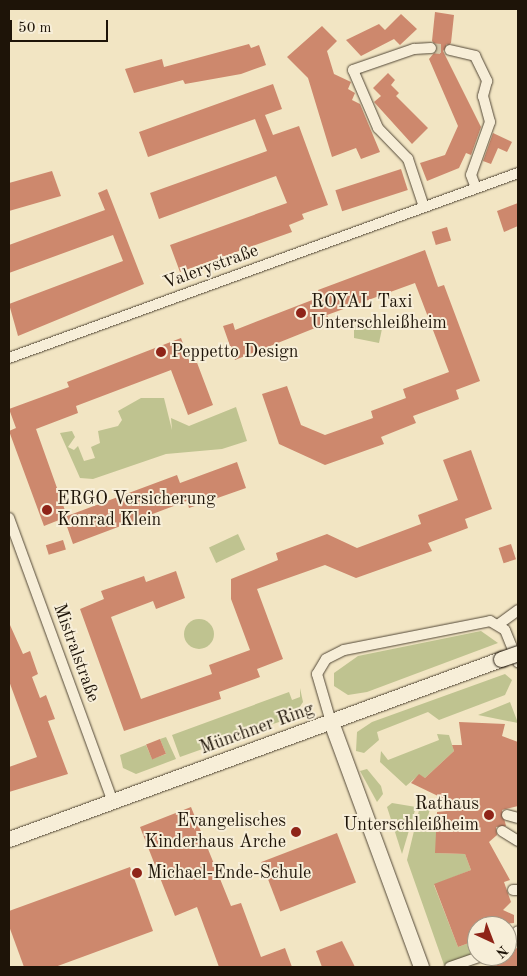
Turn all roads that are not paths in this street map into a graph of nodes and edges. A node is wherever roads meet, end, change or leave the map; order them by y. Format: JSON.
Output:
{"nodes":[{"id":1,"x":430,"y":48,"type":"tunnel mouth"},
{"id":2,"x":450,"y":50,"type":"tunnel mouth"},
{"id":3,"x":518,"y":173,"type":"edge"},
{"id":4,"x":476,"y":188,"type":"junction"},
{"id":5,"x":424,"y":208,"type":"junction"},
{"id":6,"x":9,"y":358,"type":"edge"},
{"id":7,"x":9,"y":518,"type":"edge"},
{"id":8,"x":518,"y":610,"type":"edge"},
{"id":9,"x":499,"y":624,"type":"junction"},
{"id":10,"x":518,"y":653,"type":"edge"},
{"id":11,"x":518,"y":663,"type":"edge"},
{"id":12,"x":331,"y":722,"type":"junction"},
{"id":13,"x":112,"y":800,"type":"junction"},
{"id":14,"x":507,"y":815,"type":"dead end"},
{"id":15,"x":518,"y":818,"type":"edge"},
{"id":16,"x":502,"y":831,"type":"dead end"},
{"id":17,"x":9,"y":839,"type":"edge"},
{"id":18,"x":518,"y":841,"type":"edge"},
{"id":19,"x":467,"y":963,"type":"edge"},
{"id":20,"x":421,"y":967,"type":"edge"},
{"id":21,"x":450,"y":967,"type":"edge"}],
"edges":[{"from":1,"to":5,"type":"street"},
{"from":2,"to":4,"type":"street"},
{"from":3,"to":4,"type":"street","name":"Valerystraße"},
{"from":4,"to":5,"type":"street","name":"Valerystraße"},
{"from":5,"to":6,"type":"street","name":"Valerystraße"},
{"from":7,"to":13,"type":"street","name":"Mistralstraße"},
{"from":8,"to":9,"type":"street"},
{"from":9,"to":11,"type":"street"},
{"from":9,"to":12,"type":"street"},
{"from":10,"to":12,"type":"main road","name":"Münchner Ring","bridge":true},
{"from":12,"to":13,"type":"main road","name":"Münchner Ring"},
{"from":12,"to":20,"type":"main road"},
{"from":13,"to":17,"type":"main road","name":"Münchner Ring"},
{"from":14,"to":15,"type":"street"},
{"from":16,"to":18,"type":"street"},
{"from":19,"to":21,"type":"street"}]}
